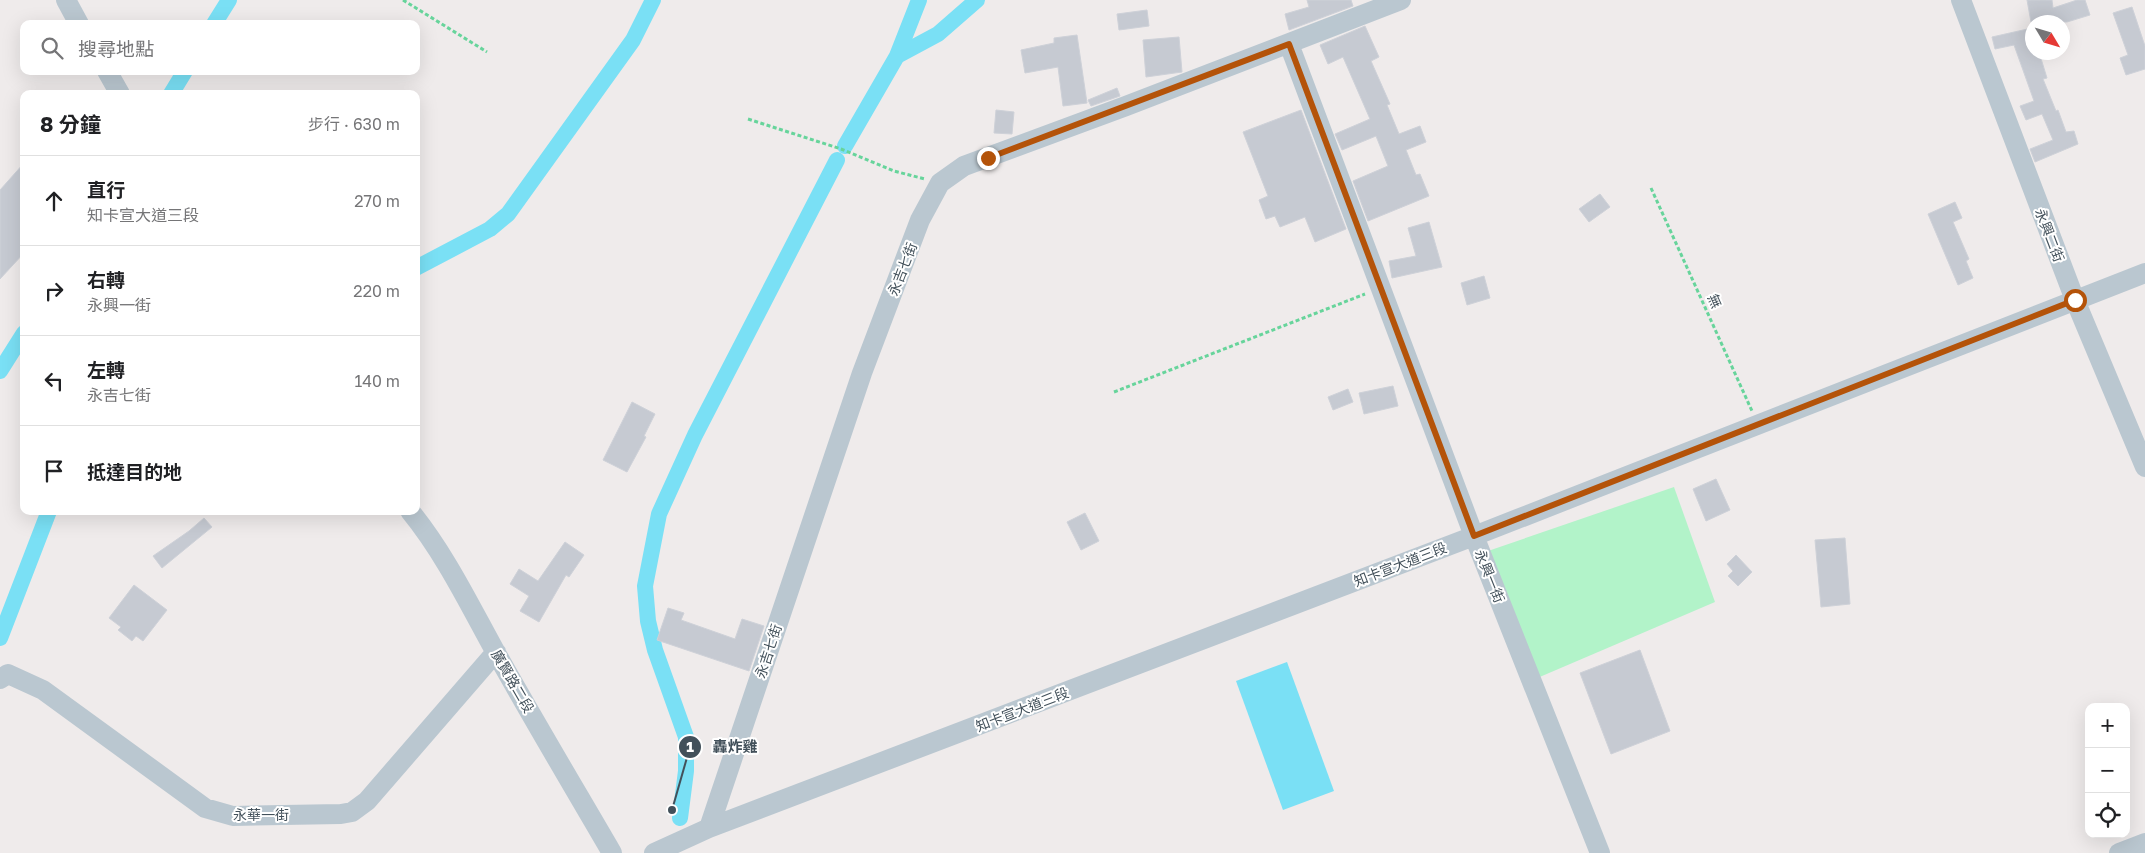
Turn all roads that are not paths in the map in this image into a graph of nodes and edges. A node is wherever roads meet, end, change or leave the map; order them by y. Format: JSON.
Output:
{"nodes":[{"id":1,"x":1401,"y":0,"type":"edge"},
{"id":2,"x":1961,"y":0,"type":"edge"},
{"id":3,"x":1289,"y":44,"type":"junction"},
{"id":4,"x":109,"y":75,"type":"edge"},
{"id":5,"x":118,"y":90,"type":"edge"},
{"id":6,"x":2145,"y":273,"type":"edge"},
{"id":7,"x":2075,"y":300,"type":"junction"},
{"id":8,"x":2145,"y":467,"type":"edge"},
{"id":9,"x":413,"y":515,"type":"edge"},
{"id":10,"x":1474,"y":536,"type":"junction"},
{"id":11,"x":496,"y":652,"type":"junction"},
{"id":12,"x":0,"y":679,"type":"edge"},
{"id":13,"x":709,"y":828,"type":"junction"},
{"id":14,"x":2145,"y":843,"type":"edge"},
{"id":15,"x":612,"y":853,"type":"edge"},
{"id":16,"x":654,"y":853,"type":"edge"},
{"id":17,"x":1600,"y":853,"type":"edge"},
{"id":18,"x":2119,"y":853,"type":"edge"}],
"edges":[{"from":1,"to":3,"type":"street","name":"永吉七街"},
{"from":2,"to":7,"type":"street","name":"永興二街"},
{"from":3,"to":10,"type":"street","name":"永興一街"},
{"from":3,"to":13,"type":"street","name":"永吉七街"},
{"from":4,"to":5,"type":"street"},
{"from":6,"to":7,"type":"street","name":"知卡宣大道三段"},
{"from":7,"to":8,"type":"street","name":"永興二街"},
{"from":7,"to":10,"type":"street","name":"知卡宣大道三段"},
{"from":9,"to":11,"type":"street","name":"廣賢路二段"},
{"from":10,"to":13,"type":"street","name":"知卡宣大道三段"},
{"from":10,"to":17,"type":"street","name":"永興一街"},
{"from":11,"to":12,"type":"street","name":"永華一街"},
{"from":11,"to":15,"type":"street","name":"廣賢路二段"},
{"from":13,"to":16,"type":"street","name":"知卡宣大道三段"},
{"from":14,"to":18,"type":"street"}]}
